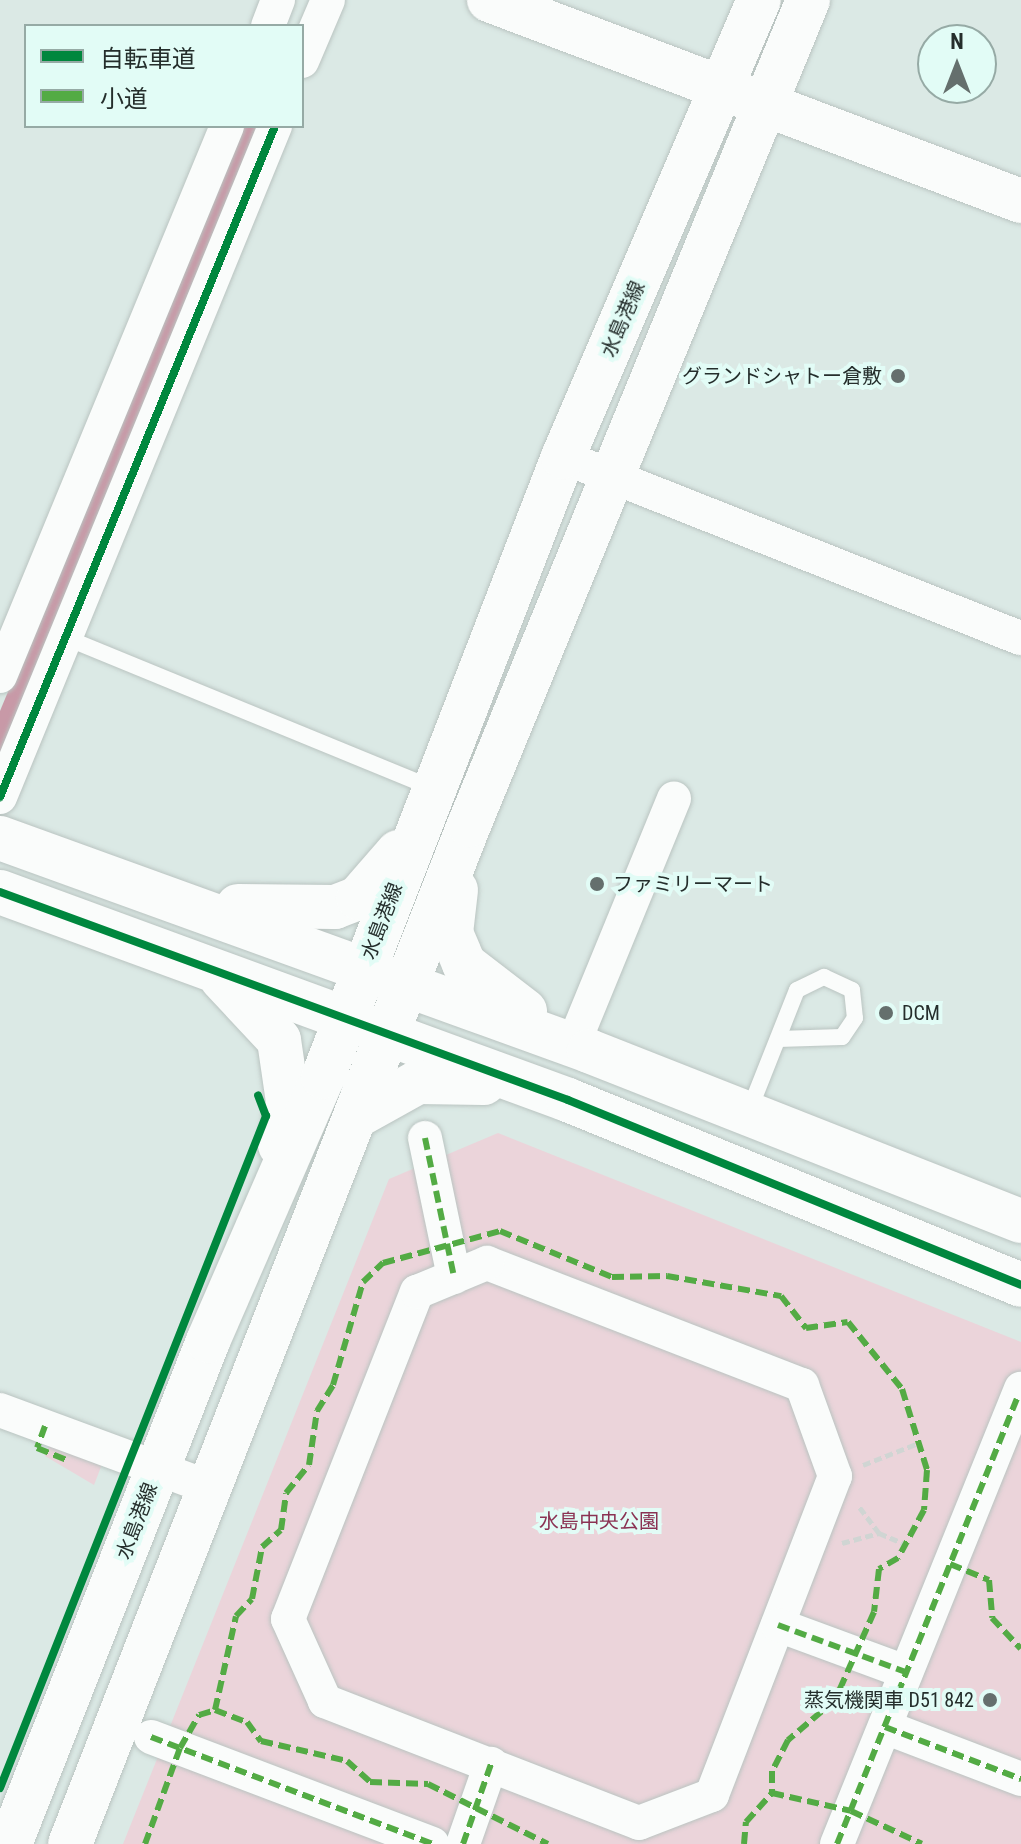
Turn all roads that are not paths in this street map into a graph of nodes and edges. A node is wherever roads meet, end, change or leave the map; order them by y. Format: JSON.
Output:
{"nodes":[{"id":1,"x":278,"y":0,"type":"edge"},
{"id":2,"x":328,"y":0,"type":"edge"},
{"id":3,"x":489,"y":0,"type":"edge"},
{"id":4,"x":759,"y":0,"type":"edge"},
{"id":5,"x":808,"y":0,"type":"edge"},
{"id":6,"x":269,"y":24,"type":"edge"},
{"id":7,"x":304,"y":56,"type":"edge"},
{"id":8,"x":722,"y":87,"type":"junction"},
{"id":9,"x":767,"y":103,"type":"junction"},
{"id":10,"x":226,"y":128,"type":"edge"},
{"id":11,"x":274,"y":128,"type":"edge"},
{"id":12,"x":1021,"y":201,"type":"edge"},
{"id":13,"x":151,"y":367,"type":"junction"},
{"id":14,"x":563,"y":457,"type":"junction"},
{"id":15,"x":615,"y":478,"type":"junction"},
{"id":16,"x":44,"y":629,"type":"junction"},
{"id":17,"x":1021,"y":638,"type":"edge"},
{"id":18,"x":0,"y":676,"type":"edge"},
{"id":19,"x":0,"y":797,"type":"edge"},
{"id":20,"x":429,"y":798,"type":"junction"},
{"id":21,"x":674,"y":799,"type":"dead end"},
{"id":22,"x":469,"y":825,"type":"junction"},
{"id":23,"x":0,"y":838,"type":"edge"},
{"id":24,"x":0,"y":892,"type":"edge"},
{"id":25,"x":165,"y":895,"type":"junction"},
{"id":26,"x":199,"y":962,"type":"junction"},
{"id":27,"x":364,"y":968,"type":"junction"},
{"id":28,"x":407,"y":984,"type":"junction"},
{"id":29,"x":346,"y":1017,"type":"junction"},
{"id":30,"x":388,"y":1033,"type":"junction"},
{"id":31,"x":778,"y":1039,"type":"junction"},
{"id":32,"x":582,"y":1046,"type":"junction"},
{"id":33,"x":568,"y":1100,"type":"junction"},
{"id":34,"x":748,"y":1112,"type":"junction"},
{"id":35,"x":355,"y":1117,"type":"junction"},
{"id":36,"x":425,"y":1138,"type":"dead end"},
{"id":37,"x":271,"y":1190,"type":"junction"},
{"id":38,"x":1021,"y":1221,"type":"edge"},
{"id":39,"x":454,"y":1277,"type":"junction"},
{"id":40,"x":1021,"y":1285,"type":"edge"},
{"id":41,"x":1019,"y":1394,"type":"edge"},
{"id":42,"x":0,"y":1410,"type":"edge"},
{"id":43,"x":158,"y":1467,"type":"junction"},
{"id":44,"x":211,"y":1488,"type":"junction"},
{"id":45,"x":778,"y":1625,"type":"junction"},
{"id":46,"x":906,"y":1672,"type":"junction"},
{"id":47,"x":885,"y":1727,"type":"junction"},
{"id":48,"x":151,"y":1737,"type":"dead end"},
{"id":49,"x":491,"y":1764,"type":"junction"},
{"id":50,"x":1021,"y":1779,"type":"edge"},
{"id":51,"x":10,"y":1844,"type":"edge"},
{"id":52,"x":70,"y":1844,"type":"edge"},
{"id":53,"x":432,"y":1844,"type":"edge"},
{"id":54,"x":463,"y":1844,"type":"edge"},
{"id":55,"x":837,"y":1844,"type":"edge"}],
"edges":[{"from":1,"to":6,"type":"street"},
{"from":2,"to":7,"type":"street"},
{"from":3,"to":8,"type":"main road"},
{"from":4,"to":8,"type":"main road","name":"水島港線"},
{"from":5,"to":9,"type":"main road"},
{"from":8,"to":9,"type":"main road"},
{"from":8,"to":14,"type":"main road","name":"水島港線"},
{"from":9,"to":12,"type":"main road"},
{"from":9,"to":15,"type":"main road"},
{"from":10,"to":13,"type":"street"},
{"from":11,"to":13,"type":"street"},
{"from":13,"to":16,"type":"street"},
{"from":14,"to":15,"type":"street"},
{"from":14,"to":20,"type":"main road","name":"水島港線"},
{"from":15,"to":17,"type":"street"},
{"from":15,"to":22,"type":"main road"},
{"from":16,"to":18,"type":"street"},
{"from":16,"to":19,"type":"street"},
{"from":16,"to":20,"type":"lane"},
{"from":20,"to":25,"type":"main road"},
{"from":20,"to":27,"type":"main road","name":"水島港線"},
{"from":21,"to":32,"type":"street"},
{"from":22,"to":28,"type":"main road"},
{"from":22,"to":32,"type":"main road"},
{"from":23,"to":25,"type":"main road"},
{"from":24,"to":26,"type":"main road"},
{"from":25,"to":27,"type":"main road"},
{"from":26,"to":29,"type":"main road"},
{"from":26,"to":37,"type":"main road"},
{"from":27,"to":28,"type":"main road"},
{"from":27,"to":29,"type":"main road","name":"水島港線"},
{"from":28,"to":30,"type":"main road"},
{"from":28,"to":32,"type":"main road"},
{"from":29,"to":30,"type":"main road"},
{"from":29,"to":37,"type":"main road","name":"水島港線"},
{"from":30,"to":33,"type":"main road"},
{"from":30,"to":35,"type":"main road"},
{"from":31,"to":31,"type":"lane"},
{"from":31,"to":34,"type":"lane"},
{"from":32,"to":34,"type":"main road"},
{"from":33,"to":35,"type":"main road"},
{"from":33,"to":40,"type":"main road"},
{"from":34,"to":38,"type":"main road"},
{"from":35,"to":44,"type":"main road"},
{"from":36,"to":39,"type":"street"},
{"from":37,"to":43,"type":"main road","name":"水島港線"},
{"from":39,"to":45,"type":"street"},
{"from":39,"to":49,"type":"street"},
{"from":41,"to":46,"type":"street"},
{"from":42,"to":43,"type":"street"},
{"from":43,"to":44,"type":"street"},
{"from":43,"to":51,"type":"main road","name":"水島港線"},
{"from":44,"to":52,"type":"main road"},
{"from":45,"to":46,"type":"street"},
{"from":45,"to":49,"type":"street"},
{"from":46,"to":47,"type":"street"},
{"from":47,"to":50,"type":"street"},
{"from":47,"to":55,"type":"street"},
{"from":48,"to":53,"type":"street"},
{"from":49,"to":54,"type":"street"}]}
